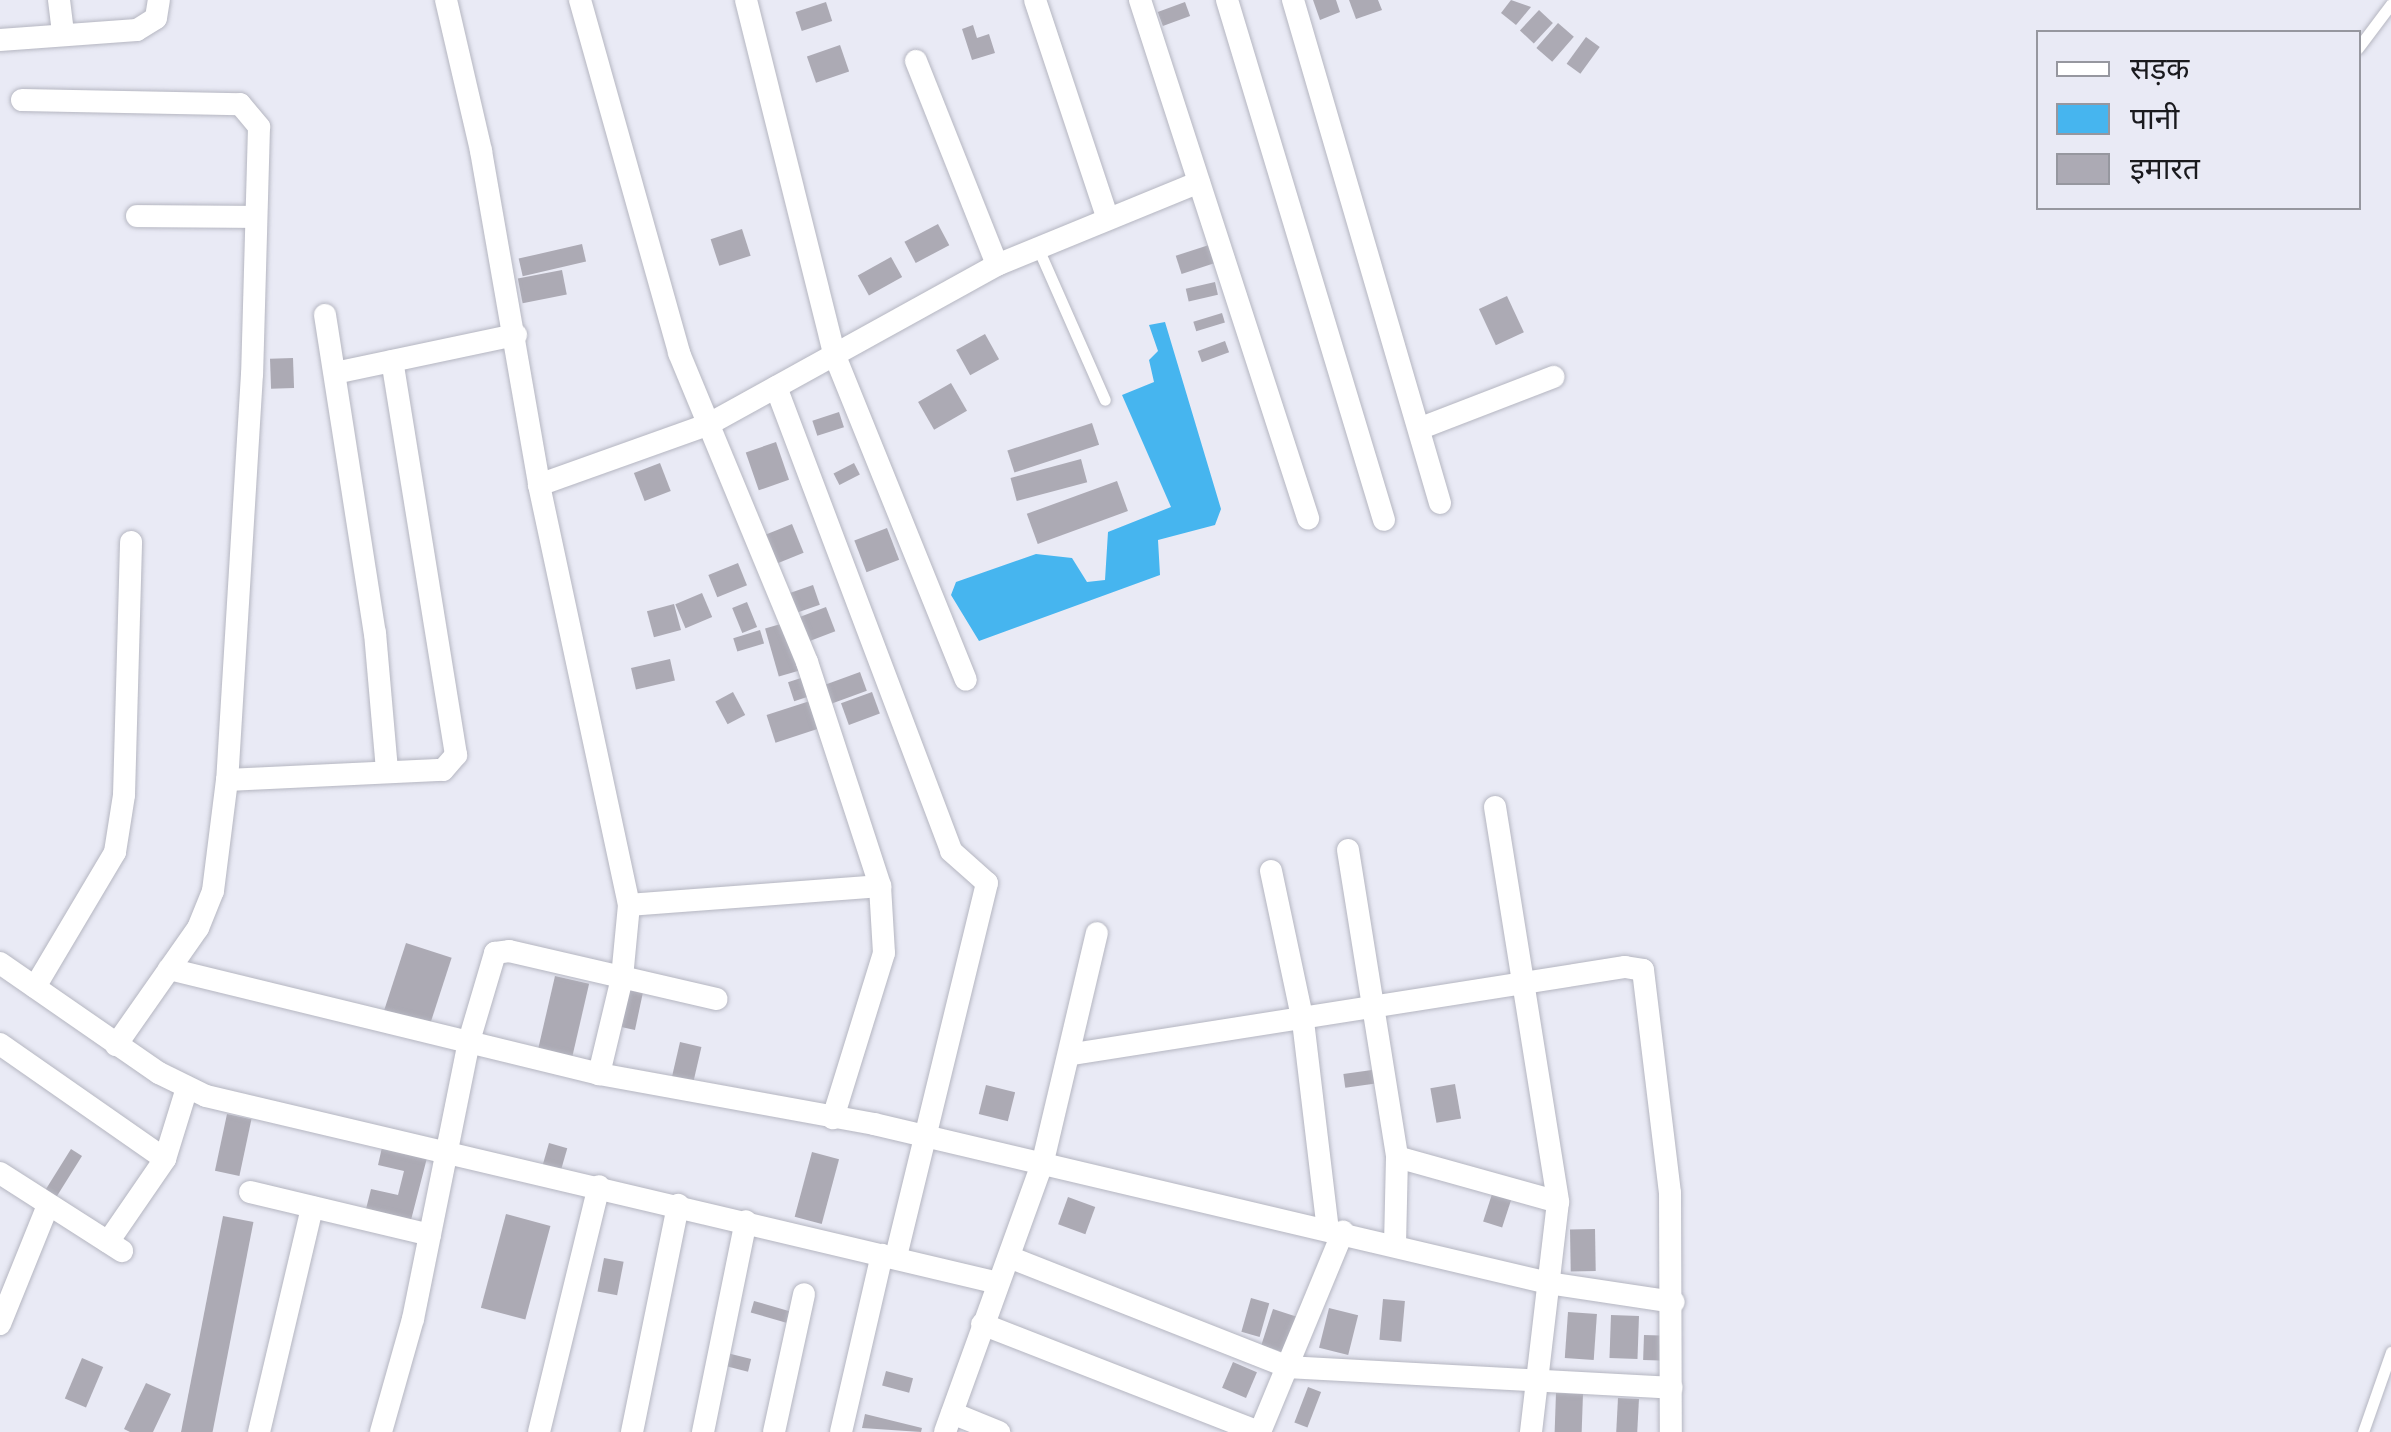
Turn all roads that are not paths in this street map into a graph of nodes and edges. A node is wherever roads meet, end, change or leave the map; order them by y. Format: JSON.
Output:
{"nodes":[{"id":1,"x":59,"y":0,"type":"edge"},
{"id":2,"x":159,"y":0,"type":"edge"},
{"id":3,"x":446,"y":0,"type":"edge"},
{"id":4,"x":580,"y":0,"type":"edge"},
{"id":5,"x":746,"y":0,"type":"edge"},
{"id":6,"x":1035,"y":0,"type":"edge"},
{"id":7,"x":1140,"y":0,"type":"edge"},
{"id":8,"x":1226,"y":0,"type":"edge"},
{"id":9,"x":1293,"y":0,"type":"edge"},
{"id":10,"x":2391,"y":4,"type":"edge"},
{"id":11,"x":63,"y":34,"type":"junction"},
{"id":12,"x":0,"y":40,"type":"edge"},
{"id":13,"x":2361,"y":44,"type":"edge"},
{"id":14,"x":916,"y":61,"type":"dead end"},
{"id":15,"x":22,"y":100,"type":"dead end"},
{"id":16,"x":1199,"y":182,"type":"junction"},
{"id":17,"x":137,"y":216,"type":"dead end"},
{"id":18,"x":254,"y":217,"type":"junction"},
{"id":19,"x":1107,"y":217,"type":"junction"},
{"id":20,"x":1038,"y":246,"type":"junction"},
{"id":21,"x":997,"y":265,"type":"junction"},
{"id":22,"x":325,"y":314,"type":"dead end"},
{"id":23,"x":516,"y":334,"type":"junction"},
{"id":24,"x":835,"y":356,"type":"junction"},
{"id":25,"x":392,"y":361,"type":"junction"},
{"id":26,"x":335,"y":374,"type":"junction"},
{"id":27,"x":1553,"y":378,"type":"dead end"},
{"id":28,"x":776,"y":387,"type":"junction"},
{"id":29,"x":1105,"y":400,"type":"dead end"},
{"id":30,"x":709,"y":424,"type":"junction"},
{"id":31,"x":1421,"y":428,"type":"junction"},
{"id":32,"x":538,"y":485,"type":"junction"},
{"id":33,"x":1440,"y":502,"type":"dead end"},
{"id":34,"x":1308,"y":518,"type":"dead end"},
{"id":35,"x":1384,"y":520,"type":"dead end"},
{"id":36,"x":131,"y":542,"type":"dead end"},
{"id":37,"x":966,"y":680,"type":"dead end"},
{"id":38,"x":387,"y":771,"type":"junction"},
{"id":39,"x":227,"y":780,"type":"junction"},
{"id":40,"x":1495,"y":807,"type":"dead end"},
{"id":41,"x":1348,"y":850,"type":"dead end"},
{"id":42,"x":1272,"y":871,"type":"dead end"},
{"id":43,"x":880,"y":886,"type":"junction"},
{"id":44,"x":629,"y":905,"type":"junction"},
{"id":45,"x":1097,"y":933,"type":"dead end"},
{"id":46,"x":0,"y":963,"type":"edge"},
{"id":47,"x":169,"y":970,"type":"junction"},
{"id":48,"x":622,"y":978,"type":"junction"},
{"id":49,"x":1524,"y":984,"type":"junction"},
{"id":50,"x":35,"y":987,"type":"junction"},
{"id":51,"x":717,"y":999,"type":"dead end"},
{"id":52,"x":1374,"y":1011,"type":"junction"},
{"id":53,"x":1303,"y":1020,"type":"junction"},
{"id":54,"x":468,"y":1041,"type":"junction"},
{"id":55,"x":0,"y":1044,"type":"edge"},
{"id":56,"x":116,"y":1046,"type":"junction"},
{"id":57,"x":1073,"y":1054,"type":"junction"},
{"id":58,"x":599,"y":1074,"type":"junction"},
{"id":59,"x":186,"y":1088,"type":"junction"},
{"id":60,"x":833,"y":1118,"type":"junction"},
{"id":61,"x":926,"y":1136,"type":"junction"},
{"id":62,"x":447,"y":1148,"type":"junction"},
{"id":63,"x":1396,"y":1157,"type":"junction"},
{"id":64,"x":165,"y":1159,"type":"junction"},
{"id":65,"x":1043,"y":1161,"type":"junction"},
{"id":66,"x":0,"y":1174,"type":"edge"},
{"id":67,"x":599,"y":1186,"type":"junction"},
{"id":68,"x":250,"y":1192,"type":"dead end"},
{"id":69,"x":1558,"y":1202,"type":"junction"},
{"id":70,"x":48,"y":1205,"type":"junction"},
{"id":71,"x":678,"y":1205,"type":"junction"},
{"id":72,"x":312,"y":1207,"type":"junction"},
{"id":73,"x":746,"y":1221,"type":"junction"},
{"id":74,"x":1336,"y":1231,"type":"junction"},
{"id":75,"x":430,"y":1235,"type":"junction"},
{"id":76,"x":1395,"y":1242,"type":"junction"},
{"id":77,"x":889,"y":1256,"type":"junction"},
{"id":78,"x":1009,"y":1257,"type":"junction"},
{"id":79,"x":998,"y":1283,"type":"junction"},
{"id":80,"x":1548,"y":1283,"type":"junction"},
{"id":81,"x":804,"y":1294,"type":"dead end"},
{"id":82,"x":1674,"y":1302,"type":"junction"},
{"id":83,"x":0,"y":1324,"type":"edge"},
{"id":84,"x":982,"y":1324,"type":"junction"},
{"id":85,"x":2391,"y":1352,"type":"edge"},
{"id":86,"x":1288,"y":1367,"type":"junction"},
{"id":87,"x":1534,"y":1377,"type":"junction"},
{"id":88,"x":1671,"y":1388,"type":"junction"},
{"id":89,"x":948,"y":1423,"type":"edge"},
{"id":90,"x":258,"y":1432,"type":"edge"},
{"id":91,"x":382,"y":1432,"type":"edge"},
{"id":92,"x":539,"y":1432,"type":"edge"},
{"id":93,"x":632,"y":1432,"type":"edge"},
{"id":94,"x":703,"y":1432,"type":"edge"},
{"id":95,"x":774,"y":1432,"type":"edge"},
{"id":96,"x":841,"y":1432,"type":"edge"},
{"id":97,"x":999,"y":1432,"type":"edge"},
{"id":98,"x":1260,"y":1432,"type":"edge"},
{"id":99,"x":1531,"y":1432,"type":"edge"},
{"id":100,"x":1671,"y":1432,"type":"edge"},
{"id":101,"x":2363,"y":1432,"type":"edge"}],
"edges":[{"from":1,"to":11,"type":"street"},
{"from":2,"to":11,"type":"street"},
{"from":3,"to":23,"type":"street"},
{"from":4,"to":30,"type":"street"},
{"from":5,"to":24,"type":"street"},
{"from":6,"to":19,"type":"street"},
{"from":7,"to":16,"type":"street"},
{"from":8,"to":35,"type":"street"},
{"from":9,"to":31,"type":"street"},
{"from":10,"to":13,"type":"lane"},
{"from":11,"to":12,"type":"street"},
{"from":14,"to":21,"type":"street"},
{"from":15,"to":18,"type":"street"},
{"from":16,"to":19,"type":"street"},
{"from":16,"to":34,"type":"street"},
{"from":17,"to":18,"type":"street"},
{"from":18,"to":39,"type":"street"},
{"from":19,"to":20,"type":"street"},
{"from":20,"to":21,"type":"street"},
{"from":20,"to":29,"type":"lane"},
{"from":21,"to":24,"type":"street"},
{"from":22,"to":26,"type":"street"},
{"from":23,"to":25,"type":"street"},
{"from":23,"to":32,"type":"street"},
{"from":24,"to":28,"type":"street"},
{"from":24,"to":37,"type":"street"},
{"from":25,"to":26,"type":"street"},
{"from":25,"to":38,"type":"street"},
{"from":26,"to":38,"type":"street"},
{"from":27,"to":31,"type":"street"},
{"from":28,"to":30,"type":"street"},
{"from":28,"to":61,"type":"street"},
{"from":30,"to":32,"type":"street"},
{"from":30,"to":43,"type":"street"},
{"from":31,"to":33,"type":"street"},
{"from":32,"to":44,"type":"street"},
{"from":36,"to":50,"type":"street"},
{"from":38,"to":39,"type":"street"},
{"from":39,"to":47,"type":"street"},
{"from":40,"to":49,"type":"street"},
{"from":41,"to":52,"type":"street"},
{"from":42,"to":53,"type":"street"},
{"from":43,"to":44,"type":"street"},
{"from":43,"to":60,"type":"street"},
{"from":44,"to":48,"type":"street"},
{"from":45,"to":57,"type":"street"},
{"from":46,"to":50,"type":"street"},
{"from":47,"to":54,"type":"street"},
{"from":47,"to":56,"type":"street"},
{"from":48,"to":51,"type":"street"},
{"from":48,"to":54,"type":"street"},
{"from":48,"to":58,"type":"street"},
{"from":49,"to":52,"type":"street"},
{"from":49,"to":69,"type":"street"},
{"from":49,"to":82,"type":"street"},
{"from":50,"to":56,"type":"street"},
{"from":52,"to":53,"type":"street"},
{"from":52,"to":63,"type":"street"},
{"from":53,"to":57,"type":"street"},
{"from":53,"to":74,"type":"street"},
{"from":54,"to":58,"type":"street"},
{"from":54,"to":62,"type":"street"},
{"from":55,"to":64,"type":"street"},
{"from":56,"to":59,"type":"street"},
{"from":57,"to":65,"type":"street"},
{"from":58,"to":60,"type":"street"},
{"from":59,"to":62,"type":"street"},
{"from":59,"to":64,"type":"street"},
{"from":60,"to":61,"type":"street"},
{"from":61,"to":65,"type":"street"},
{"from":61,"to":77,"type":"street"},
{"from":62,"to":67,"type":"street"},
{"from":62,"to":75,"type":"street"},
{"from":63,"to":69,"type":"street"},
{"from":63,"to":76,"type":"street"},
{"from":64,"to":70,"type":"street"},
{"from":65,"to":74,"type":"street"},
{"from":65,"to":78,"type":"street"},
{"from":66,"to":70,"type":"street"},
{"from":67,"to":71,"type":"street"},
{"from":67,"to":92,"type":"street"},
{"from":68,"to":72,"type":"street"},
{"from":69,"to":80,"type":"street"},
{"from":70,"to":83,"type":"street"},
{"from":71,"to":73,"type":"street"},
{"from":71,"to":93,"type":"street"},
{"from":72,"to":75,"type":"street"},
{"from":72,"to":90,"type":"street"},
{"from":73,"to":77,"type":"street"},
{"from":73,"to":94,"type":"street"},
{"from":74,"to":76,"type":"street"},
{"from":74,"to":86,"type":"street"},
{"from":75,"to":91,"type":"street"},
{"from":76,"to":80,"type":"street"},
{"from":77,"to":79,"type":"street"},
{"from":77,"to":96,"type":"street"},
{"from":78,"to":79,"type":"street"},
{"from":78,"to":86,"type":"street"},
{"from":79,"to":84,"type":"street"},
{"from":80,"to":82,"type":"street"},
{"from":80,"to":87,"type":"street"},
{"from":81,"to":95,"type":"street"},
{"from":82,"to":88,"type":"street"},
{"from":84,"to":89,"type":"street"},
{"from":84,"to":98,"type":"street"},
{"from":85,"to":101,"type":"lane"},
{"from":86,"to":87,"type":"street"},
{"from":86,"to":98,"type":"street"},
{"from":87,"to":88,"type":"street"},
{"from":87,"to":99,"type":"street"},
{"from":88,"to":100,"type":"street"},
{"from":89,"to":97,"type":"street"}]}
